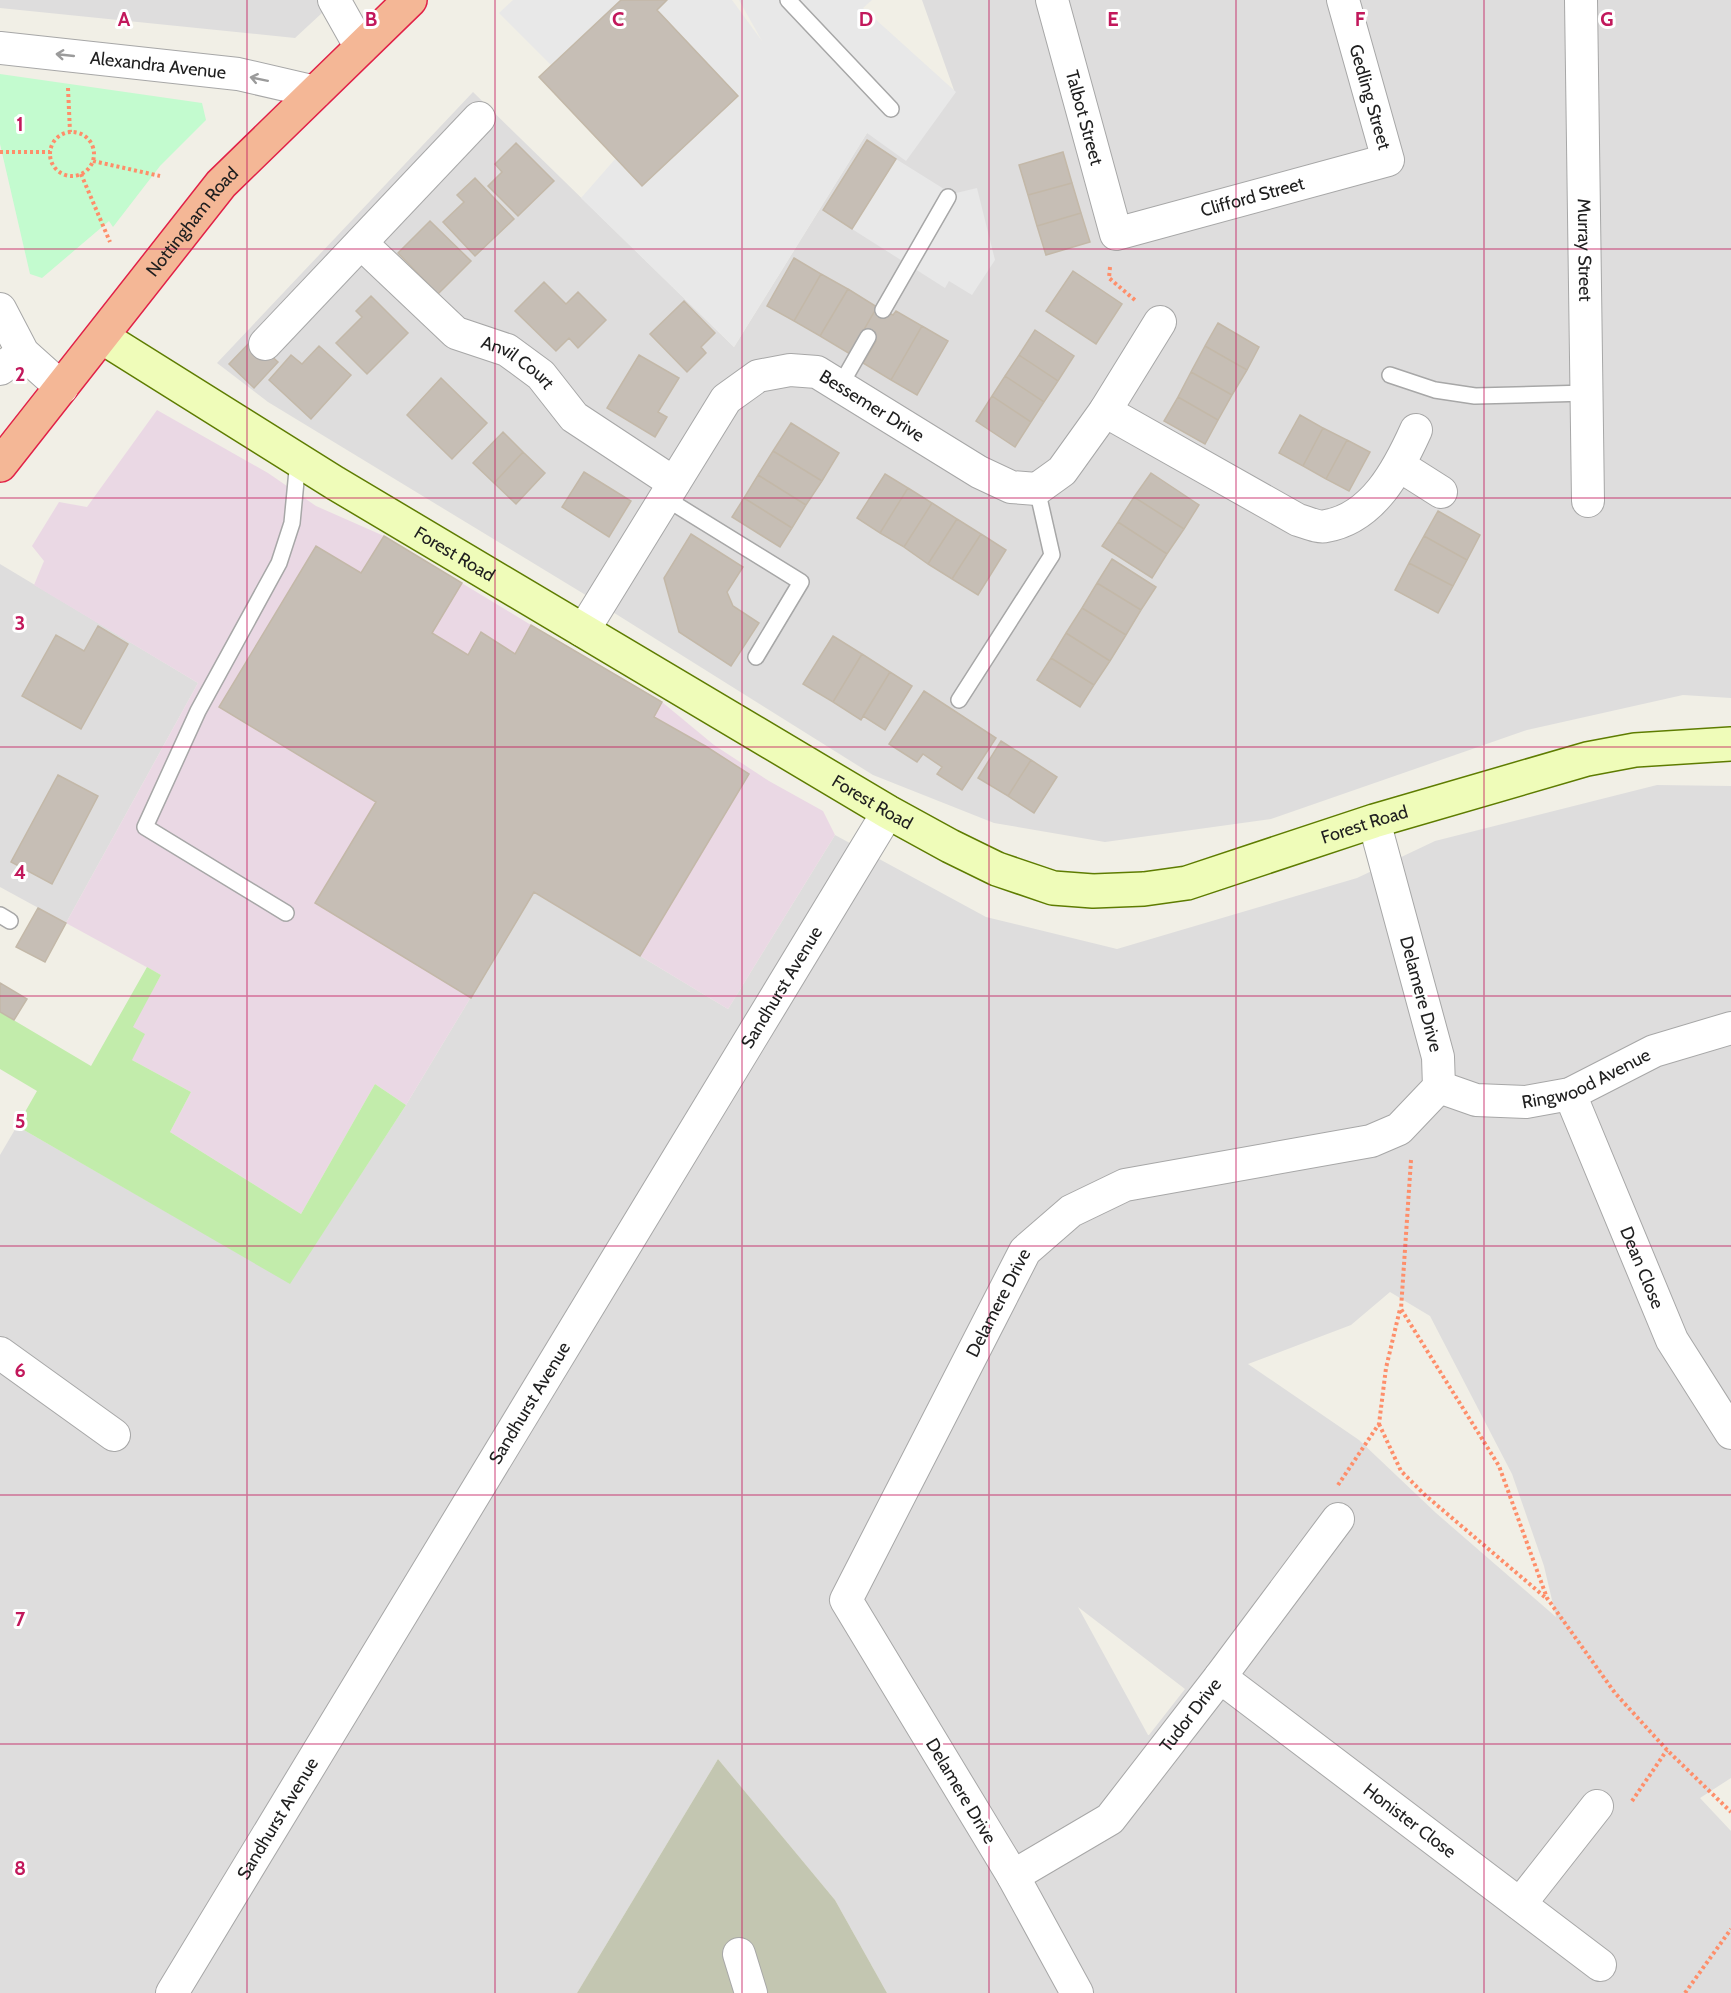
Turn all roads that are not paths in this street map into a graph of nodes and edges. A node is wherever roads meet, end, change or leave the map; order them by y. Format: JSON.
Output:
{"nodes":[{"id":1,"x":334,"y":0,"type":"edge"},
{"id":2,"x":410,"y":0,"type":"edge"},
{"id":3,"x":788,"y":0,"type":"edge"},
{"id":4,"x":1052,"y":0,"type":"edge"},
{"id":5,"x":1343,"y":0,"type":"edge"},
{"id":6,"x":1581,"y":0,"type":"edge"},
{"id":7,"x":0,"y":48,"type":"edge"},
{"id":8,"x":361,"y":48,"type":"junction"},
{"id":9,"x":316,"y":92,"type":"junction"},
{"id":10,"x":891,"y":109,"type":"dead end"},
{"id":11,"x":479,"y":118,"type":"dead end"},
{"id":12,"x":1388,"y":160,"type":"joint"},
{"id":13,"x":948,"y":197,"type":"dead end"},
{"id":14,"x":1116,"y":234,"type":"joint"},
{"id":15,"x":361,"y":243,"type":"junction"},
{"id":16,"x":0,"y":309,"type":"edge"},
{"id":17,"x":883,"y":310,"type":"dead end"},
{"id":18,"x":1160,"y":322,"type":"road end"},
{"id":19,"x":102,"y":337,"type":"junction"},
{"id":20,"x":868,"y":337,"type":"dead end"},
{"id":21,"x":265,"y":344,"type":"dead end"},
{"id":22,"x":12,"y":361,"type":"edge"},
{"id":23,"x":1390,"y":375,"type":"dead end"},
{"id":24,"x":840,"y":386,"type":"junction"},
{"id":25,"x":62,"y":388,"type":"junction"},
{"id":26,"x":1587,"y":393,"type":"junction"},
{"id":27,"x":1105,"y":411,"type":"junction"},
{"id":28,"x":1416,"y":430,"type":"dead end"},
{"id":29,"x":298,"y":460,"type":"junction"},
{"id":30,"x":0,"y":465,"type":"edge"},
{"id":31,"x":1400,"y":466,"type":"junction"},
{"id":32,"x":1037,"y":489,"type":"junction"},
{"id":33,"x":670,"y":491,"type":"junction"},
{"id":34,"x":1441,"y":492,"type":"dead end"},
{"id":35,"x":1588,"y":501,"type":"dead end"},
{"id":36,"x":583,"y":631,"type":"junction"},
{"id":37,"x":756,"y":657,"type":"dead end"},
{"id":38,"x":959,"y":700,"type":"dead end"},
{"id":39,"x":1731,"y":744,"type":"edge"},
{"id":40,"x":888,"y":812,"type":"junction"},
{"id":41,"x":1374,"y":821,"type":"junction"},
{"id":42,"x":286,"y":914,"type":"dead end"},
{"id":43,"x":1731,"y":1028,"type":"edge"},
{"id":44,"x":1439,"y":1086,"type":"junction"},
{"id":45,"x":1570,"y":1094,"type":"junction"},
{"id":46,"x":0,"y":1353,"type":"edge"},
{"id":47,"x":1731,"y":1433,"type":"edge"},
{"id":48,"x":114,"y":1435,"type":"dead end"},
{"id":49,"x":1338,"y":1519,"type":"road end"},
{"id":50,"x":1220,"y":1677,"type":"junction"},
{"id":51,"x":1597,"y":1806,"type":"road end"},
{"id":52,"x":1013,"y":1876,"type":"junction"},
{"id":53,"x":1520,"y":1904,"type":"junction"},
{"id":54,"x":739,"y":1954,"type":"dead end"},
{"id":55,"x":1600,"y":1965,"type":"dead end"},
{"id":56,"x":172,"y":1993,"type":"edge"},
{"id":57,"x":751,"y":1993,"type":"edge"},
{"id":58,"x":1077,"y":1993,"type":"edge"}],
"edges":[{"from":1,"to":8,"type":"street"},
{"from":2,"to":8,"type":"highway","name":"Nottingham Road"},
{"from":3,"to":10,"type":"lane"},
{"from":4,"to":14,"type":"street","name":"Talbot Street"},
{"from":5,"to":12,"type":"street","name":"Gedling Street"},
{"from":6,"to":26,"type":"street","name":"Murray Street"},
{"from":9,"to":7,"type":"street","name":"Alexandra Avenue","one_way":true},
{"from":8,"to":9,"type":"highway","name":"Nottingham Road"},
{"from":9,"to":19,"type":"highway","name":"Nottingham Road"},
{"from":11,"to":15,"type":"street"},
{"from":12,"to":14,"type":"street","name":"Clifford Street"},
{"from":13,"to":17,"type":"lane"},
{"from":15,"to":21,"type":"street"},
{"from":15,"to":33,"type":"street","name":"Anvil Court"},
{"from":16,"to":22,"type":"street"},
{"from":18,"to":27,"type":"street"},
{"from":19,"to":25,"type":"highway","name":"Nottingham Road"},
{"from":19,"to":29,"type":"main road","name":"Forest Road"},
{"from":20,"to":24,"type":"lane"},
{"from":22,"to":25,"type":"street"},
{"from":23,"to":26,"type":"lane"},
{"from":24,"to":32,"type":"street","name":"Bessemer Drive"},
{"from":24,"to":33,"type":"street","name":"Bessemer Drive"},
{"from":25,"to":30,"type":"highway","name":"Nottingham Road"},
{"from":26,"to":35,"type":"street","name":"Murray Street"},
{"from":27,"to":31,"type":"street"},
{"from":27,"to":32,"type":"street"},
{"from":28,"to":31,"type":"street"},
{"from":29,"to":36,"type":"main road","name":"Forest Road"},
{"from":29,"to":42,"type":"lane"},
{"from":31,"to":34,"type":"street"},
{"from":32,"to":38,"type":"lane"},
{"from":33,"to":36,"type":"street","name":"Bessemer Drive"},
{"from":33,"to":37,"type":"lane"},
{"from":36,"to":40,"type":"main road","name":"Forest Road"},
{"from":39,"to":41,"type":"main road","name":"Forest Road"},
{"from":40,"to":41,"type":"main road","name":"Forest Road"},
{"from":40,"to":56,"type":"street","name":"Sandhurst Avenue"},
{"from":41,"to":44,"type":"street","name":"Delamere Drive"},
{"from":43,"to":45,"type":"street","name":"Ringwood Avenue"},
{"from":44,"to":45,"type":"street","name":"Ringwood Avenue"},
{"from":44,"to":52,"type":"street","name":"Delamere Drive"},
{"from":45,"to":47,"type":"street","name":"Dean Close"},
{"from":46,"to":48,"type":"street"},
{"from":49,"to":50,"type":"street","name":"Tudor Drive"},
{"from":50,"to":52,"type":"street","name":"Tudor Drive"},
{"from":50,"to":53,"type":"street","name":"Honister Close"},
{"from":51,"to":53,"type":"street"},
{"from":52,"to":58,"type":"street","name":"Delamere Drive"},
{"from":53,"to":55,"type":"street","name":"Honister Close"},
{"from":54,"to":57,"type":"street"}]}
